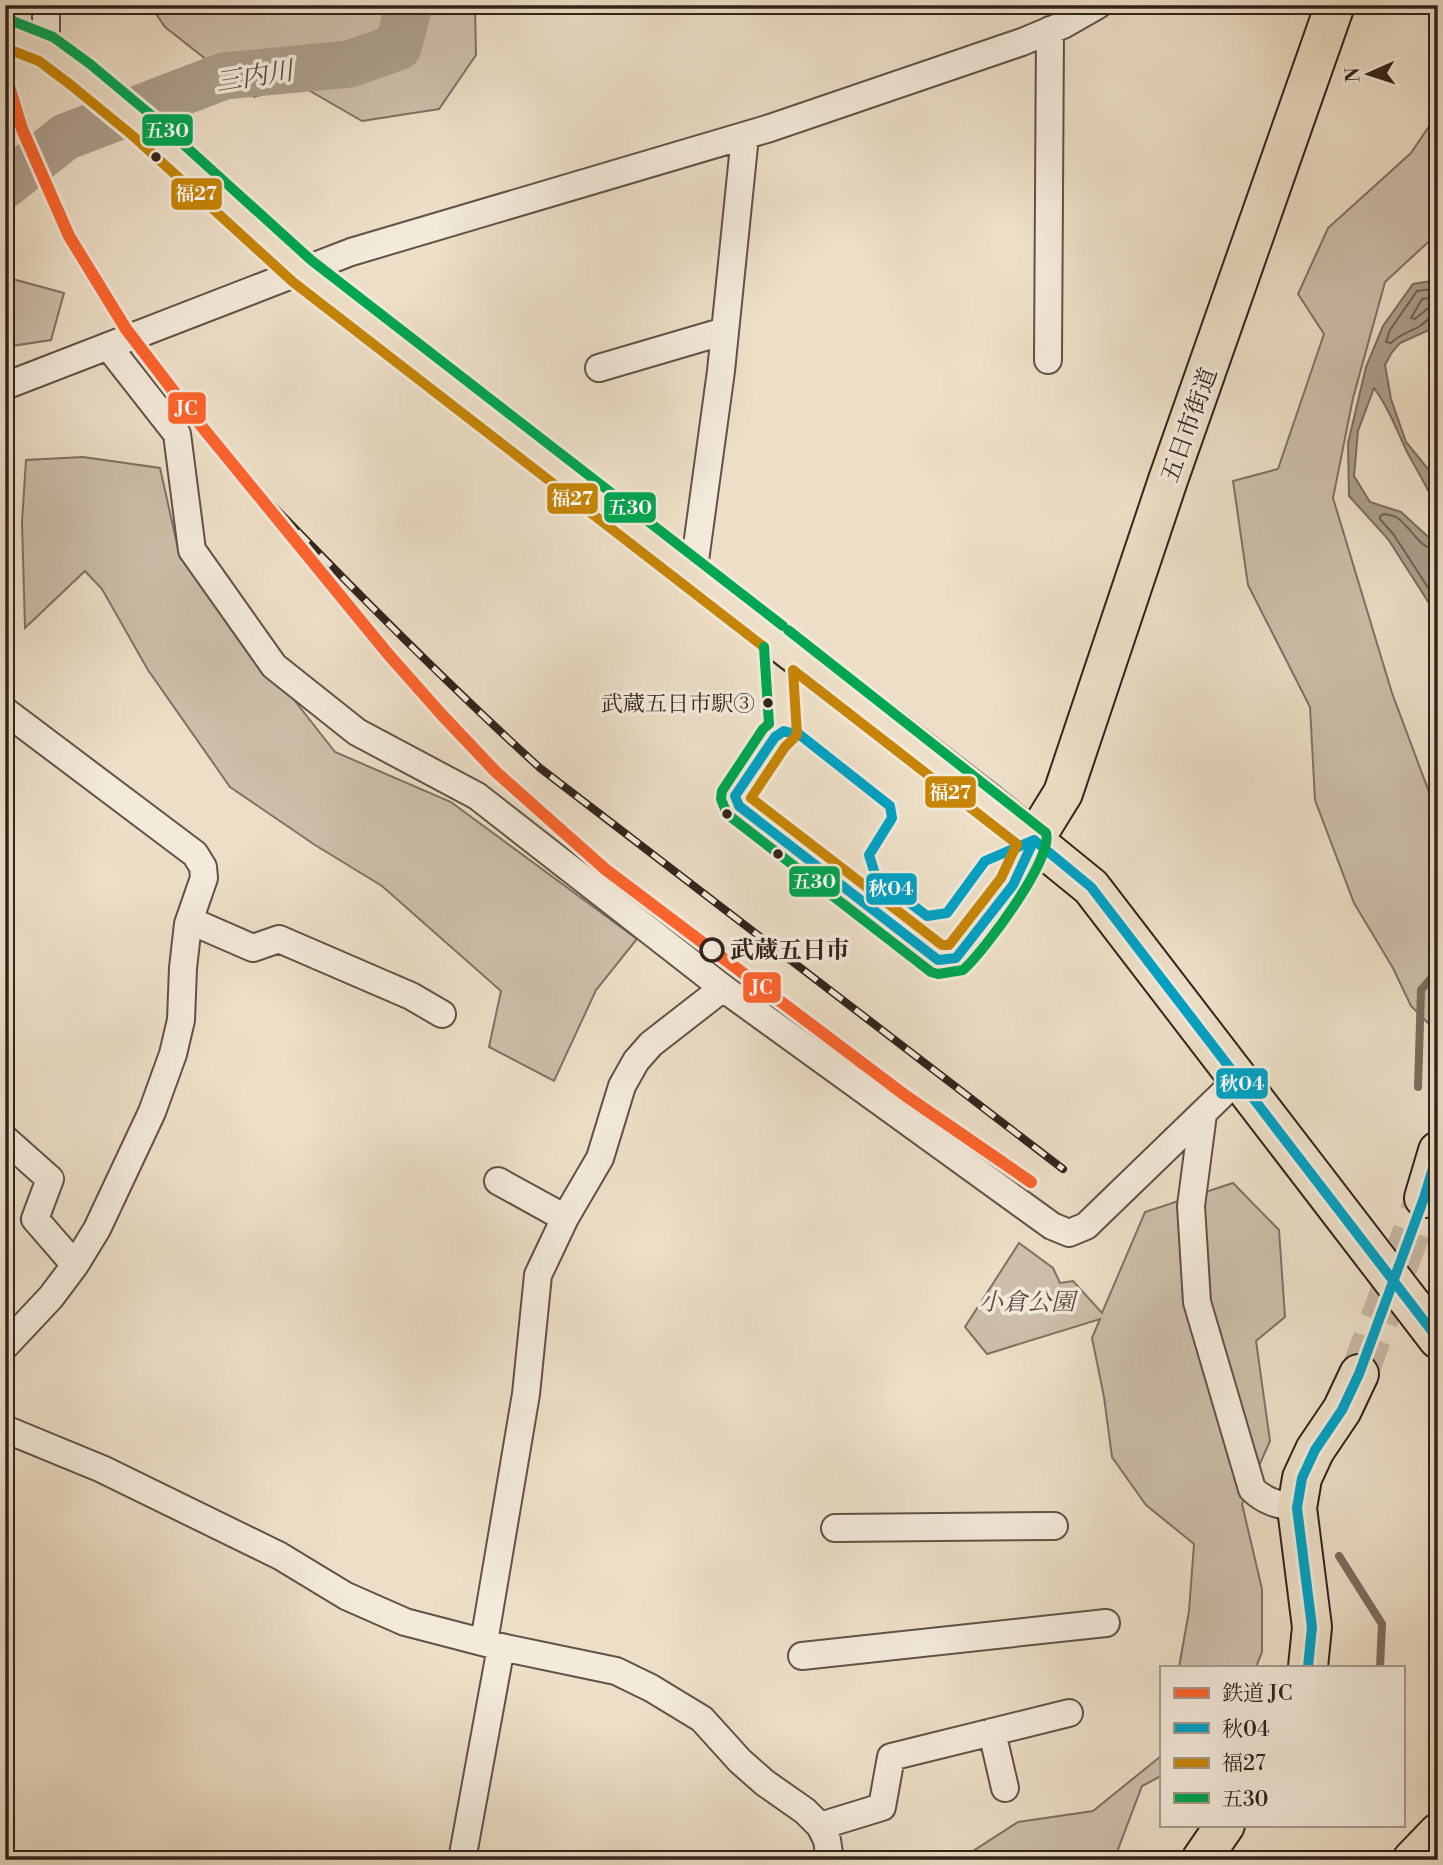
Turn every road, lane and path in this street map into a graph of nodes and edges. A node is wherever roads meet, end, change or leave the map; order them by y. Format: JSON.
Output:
{"nodes":[{"id":1,"x":46,"y":5,"type":"edge"},
{"id":2,"x":1098,"y":5,"type":"edge"},
{"id":3,"x":1335,"y":5,"type":"edge"},
{"id":4,"x":1050,"y":30,"type":"junction"},
{"id":5,"x":5,"y":33,"type":"edge"},
{"id":6,"x":46,"y":49,"type":"junction"},
{"id":7,"x":745,"y":136,"type":"junction"},
{"id":8,"x":302,"y":271,"type":"junction"},
{"id":9,"x":725,"y":331,"type":"junction"},
{"id":10,"x":108,"y":346,"type":"junction"},
{"id":11,"x":1048,"y":359,"type":"dead end"},
{"id":12,"x":599,"y":368,"type":"dead end"},
{"id":13,"x":5,"y":386,"type":"edge"},
{"id":14,"x":694,"y":575,"type":"junction"},
{"id":15,"x":5,"y":711,"type":"edge"},
{"id":16,"x":1034,"y":840,"type":"junction"},
{"id":17,"x":188,"y":925,"type":"junction"},
{"id":18,"x":723,"y":988,"type":"junction"},
{"id":19,"x":442,"y":1014,"type":"dead end"},
{"id":20,"x":1237,"y":1080,"type":"junction"},
{"id":21,"x":1203,"y":1114,"type":"junction"},
{"id":22,"x":5,"y":1139,"type":"edge"},
{"id":23,"x":1438,"y":1151,"type":"edge"},
{"id":24,"x":498,"y":1181,"type":"dead end"},
{"id":25,"x":1424,"y":1198,"type":"tunnel mouth"},
{"id":26,"x":565,"y":1218,"type":"junction"},
{"id":27,"x":75,"y":1265,"type":"junction"},
{"id":28,"x":10,"y":1332,"type":"edge"},
{"id":29,"x":1438,"y":1339,"type":"edge"},
{"id":30,"x":1359,"y":1374,"type":"tunnel mouth"},
{"id":31,"x":5,"y":1429,"type":"edge"},
{"id":32,"x":1297,"y":1508,"type":"junction"},
{"id":33,"x":1054,"y":1527,"type":"dead end"},
{"id":34,"x":835,"y":1528,"type":"dead end"},
{"id":35,"x":1106,"y":1623,"type":"dead end"},
{"id":36,"x":493,"y":1645,"type":"junction"},
{"id":37,"x":802,"y":1656,"type":"dead end"},
{"id":38,"x":1308,"y":1666,"type":"edge"},
{"id":39,"x":1069,"y":1713,"type":"dead end"},
{"id":40,"x":992,"y":1732,"type":"junction"},
{"id":41,"x":1005,"y":1788,"type":"dead end"},
{"id":42,"x":820,"y":1826,"type":"junction"},
{"id":43,"x":1224,"y":1826,"type":"edge"},
{"id":44,"x":1250,"y":1826,"type":"edge"},
{"id":45,"x":1438,"y":1833,"type":"edge"},
{"id":46,"x":1438,"y":1843,"type":"edge"},
{"id":47,"x":462,"y":1860,"type":"edge"},
{"id":48,"x":830,"y":1860,"type":"edge"},
{"id":49,"x":1201,"y":1860,"type":"edge"},
{"id":50,"x":1231,"y":1860,"type":"edge"},
{"id":51,"x":1412,"y":1860,"type":"edge"},
{"id":52,"x":1428,"y":1860,"type":"edge"}],
"edges":[{"from":1,"to":6,"type":"street"},
{"from":2,"to":4,"type":"street"},
{"from":3,"to":16,"type":"main road","name":"五日市街道"},
{"from":4,"to":7,"type":"street"},
{"from":4,"to":11,"type":"street"},
{"from":5,"to":6,"type":"main road"},
{"from":6,"to":8,"type":"main road"},
{"from":7,"to":8,"type":"street"},
{"from":7,"to":9,"type":"street"},
{"from":8,"to":10,"type":"street"},
{"from":8,"to":14,"type":"main road"},
{"from":9,"to":12,"type":"street"},
{"from":9,"to":14,"type":"street"},
{"from":10,"to":13,"type":"street"},
{"from":10,"to":18,"type":"street"},
{"from":14,"to":16,"type":"main road"},
{"from":15,"to":17,"type":"street"},
{"from":16,"to":20,"type":"main road"},
{"from":17,"to":19,"type":"street"},
{"from":17,"to":27,"type":"street"},
{"from":18,"to":21,"type":"street"},
{"from":18,"to":26,"type":"street"},
{"from":20,"to":21,"type":"street"},
{"from":20,"to":29,"type":"main road"},
{"from":21,"to":32,"type":"street"},
{"from":22,"to":27,"type":"street"},
{"from":23,"to":25,"type":"main road"},
{"from":24,"to":26,"type":"street"},
{"from":26,"to":36,"type":"street"},
{"from":27,"to":28,"type":"street"},
{"from":30,"to":32,"type":"main road"},
{"from":31,"to":36,"type":"street"},
{"from":32,"to":38,"type":"main road"},
{"from":33,"to":34,"type":"street"},
{"from":35,"to":37,"type":"street"},
{"from":36,"to":42,"type":"street"},
{"from":36,"to":47,"type":"street"},
{"from":39,"to":40,"type":"street"},
{"from":40,"to":41,"type":"street"},
{"from":40,"to":42,"type":"street"},
{"from":42,"to":48,"type":"street"},
{"from":43,"to":49,"type":"main road"},
{"from":44,"to":50,"type":"main road"},
{"from":45,"to":51,"type":"main road"},
{"from":46,"to":52,"type":"main road"}]}
